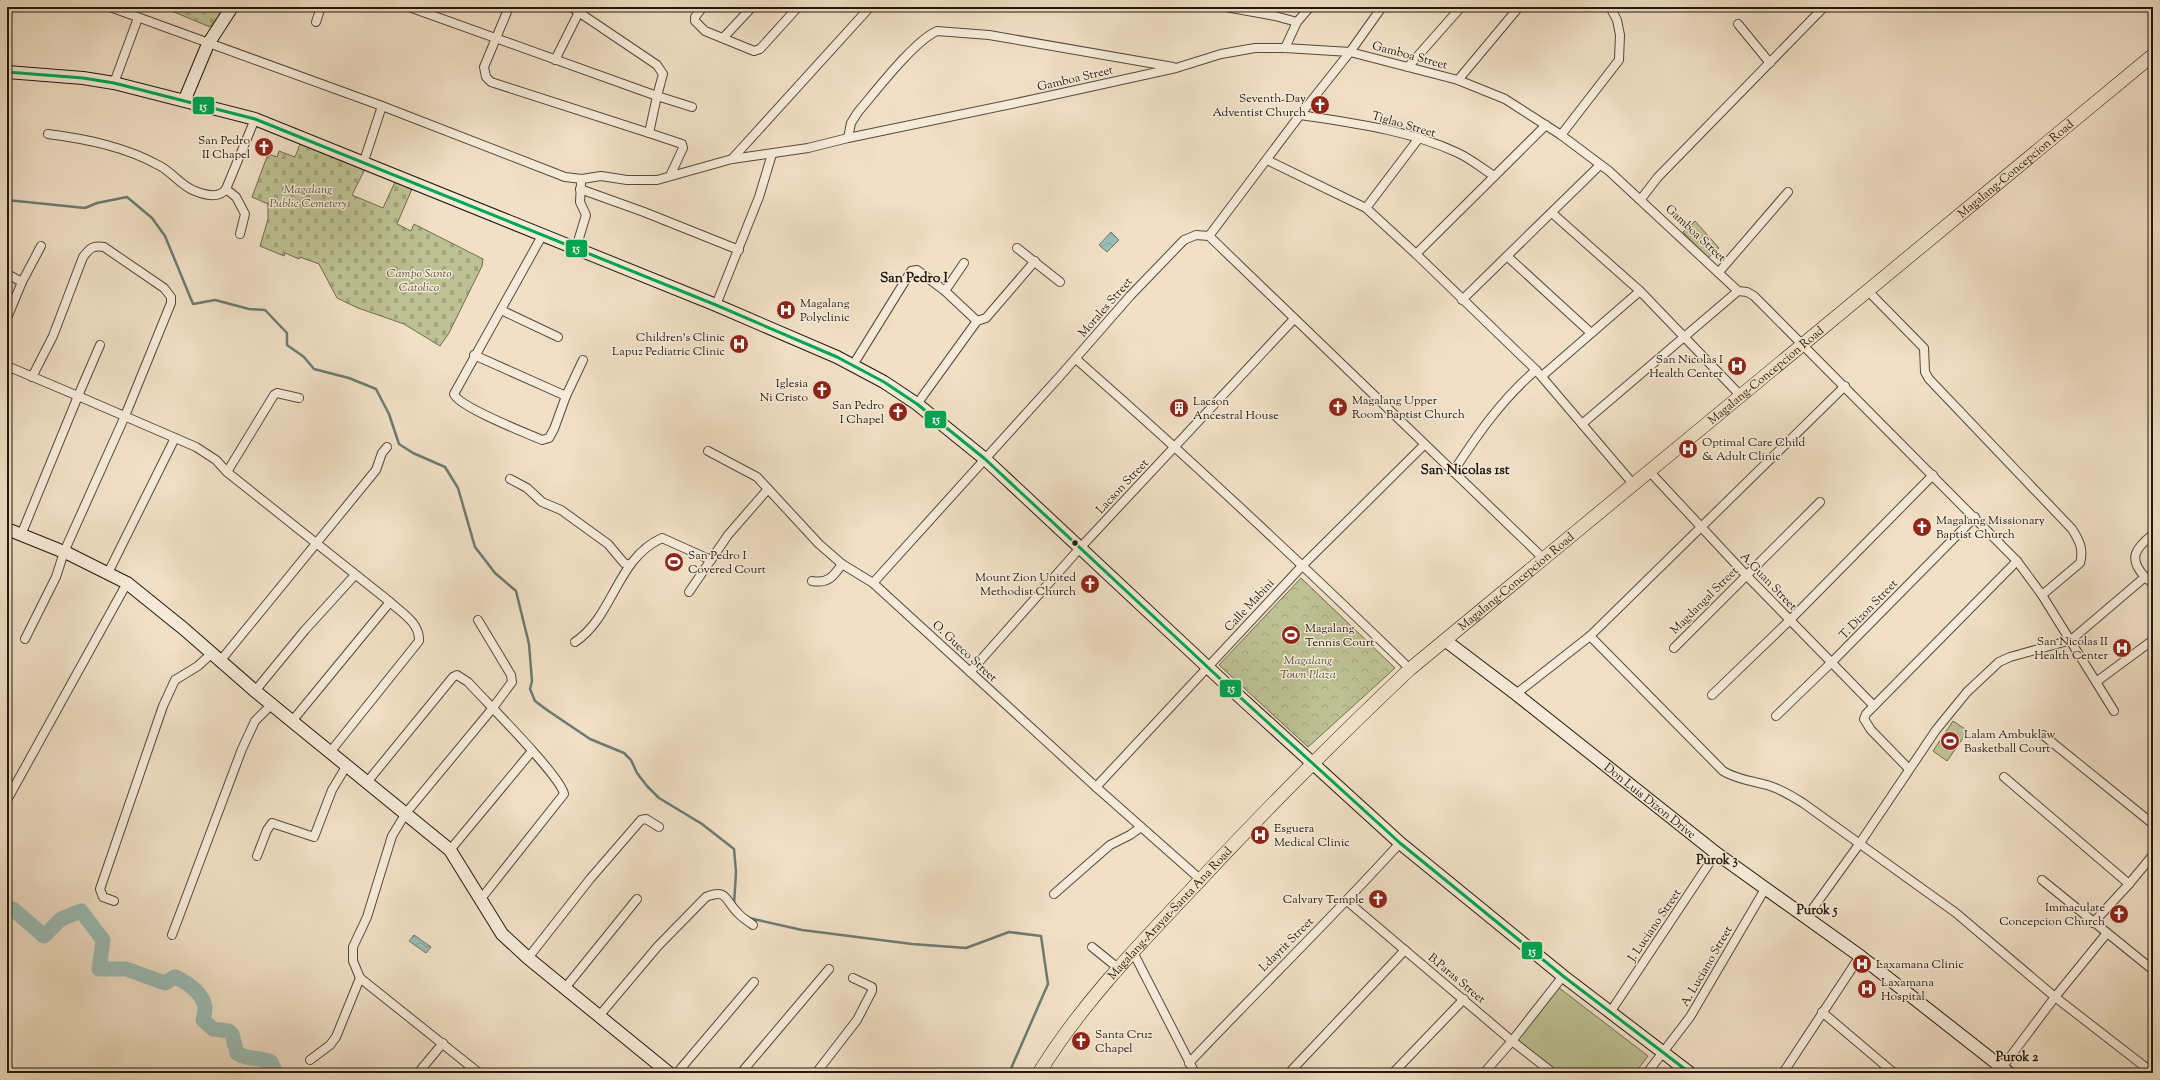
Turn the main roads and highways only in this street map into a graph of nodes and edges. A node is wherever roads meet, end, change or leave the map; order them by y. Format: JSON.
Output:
{"nodes":[{"id":1,"x":2153,"y":56,"type":"edge"},
{"id":2,"x":1312,"y":763,"type":"joint"},
{"id":3,"x":1039,"y":1073,"type":"edge"}],
"edges":[{"from":1,"to":2,"type":"main road","name":"Magalang-Concepcion Road"},
{"from":2,"to":3,"type":"main road","name":"Magalang-Arayat-Santa Ana Road"}]}
